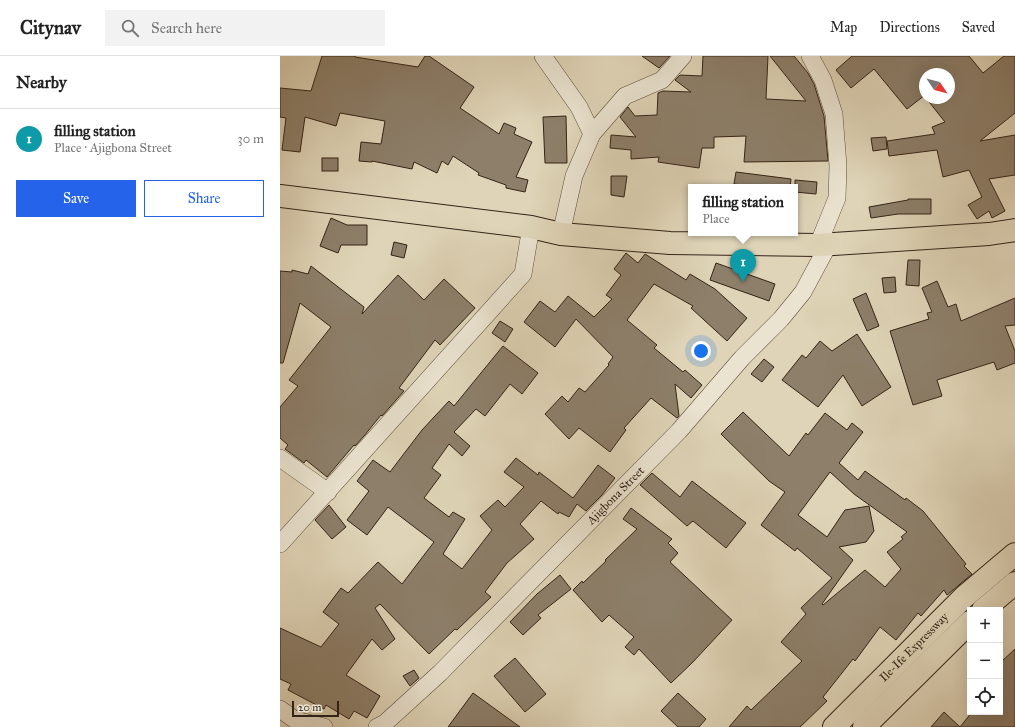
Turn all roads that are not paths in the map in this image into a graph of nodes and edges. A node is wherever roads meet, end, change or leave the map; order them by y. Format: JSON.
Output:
{"nodes":[{"id":1,"x":543,"y":56,"type":"edge"},
{"id":2,"x":683,"y":56,"type":"edge"},
{"id":3,"x":810,"y":56,"type":"edge"},
{"id":4,"x":592,"y":134,"type":"junction"},
{"id":5,"x":280,"y":196,"type":"edge"},
{"id":6,"x":531,"y":227,"type":"junction"},
{"id":7,"x":1015,"y":230,"type":"edge"},
{"id":8,"x":561,"y":234,"type":"junction"},
{"id":9,"x":818,"y":245,"type":"junction"},
{"id":10,"x":280,"y":458,"type":"edge"},
{"id":11,"x":328,"y":492,"type":"junction"},
{"id":12,"x":280,"y":544,"type":"edge"},
{"id":13,"x":1015,"y":554,"type":"edge"},
{"id":14,"x":1015,"y":583,"type":"edge"},
{"id":15,"x":987,"y":607,"type":"edge"},
{"id":16,"x":967,"y":625,"type":"edge"},
{"id":17,"x":280,"y":709,"type":"edge"},
{"id":18,"x":324,"y":727,"type":"edge"},
{"id":19,"x":377,"y":727,"type":"edge"},
{"id":20,"x":834,"y":727,"type":"edge"},
{"id":21,"x":864,"y":727,"type":"edge"}],
"edges":[{"from":1,"to":4,"type":"street"},
{"from":2,"to":4,"type":"street"},
{"from":3,"to":9,"type":"street"},
{"from":4,"to":8,"type":"street"},
{"from":5,"to":6,"type":"main road"},
{"from":6,"to":8,"type":"main road"},
{"from":6,"to":11,"type":"street"},
{"from":7,"to":9,"type":"main road"},
{"from":8,"to":9,"type":"main road"},
{"from":9,"to":19,"type":"street","name":"Ajigbona Street"},
{"from":10,"to":11,"type":"street"},
{"from":11,"to":12,"type":"street"},
{"from":13,"to":20,"type":"main road","name":"Ile-Ife Expressway"},
{"from":14,"to":15,"type":"main road"},
{"from":16,"to":21,"type":"main road","name":"Ile-Ife Expressway"},
{"from":17,"to":18,"type":"street"}]}
